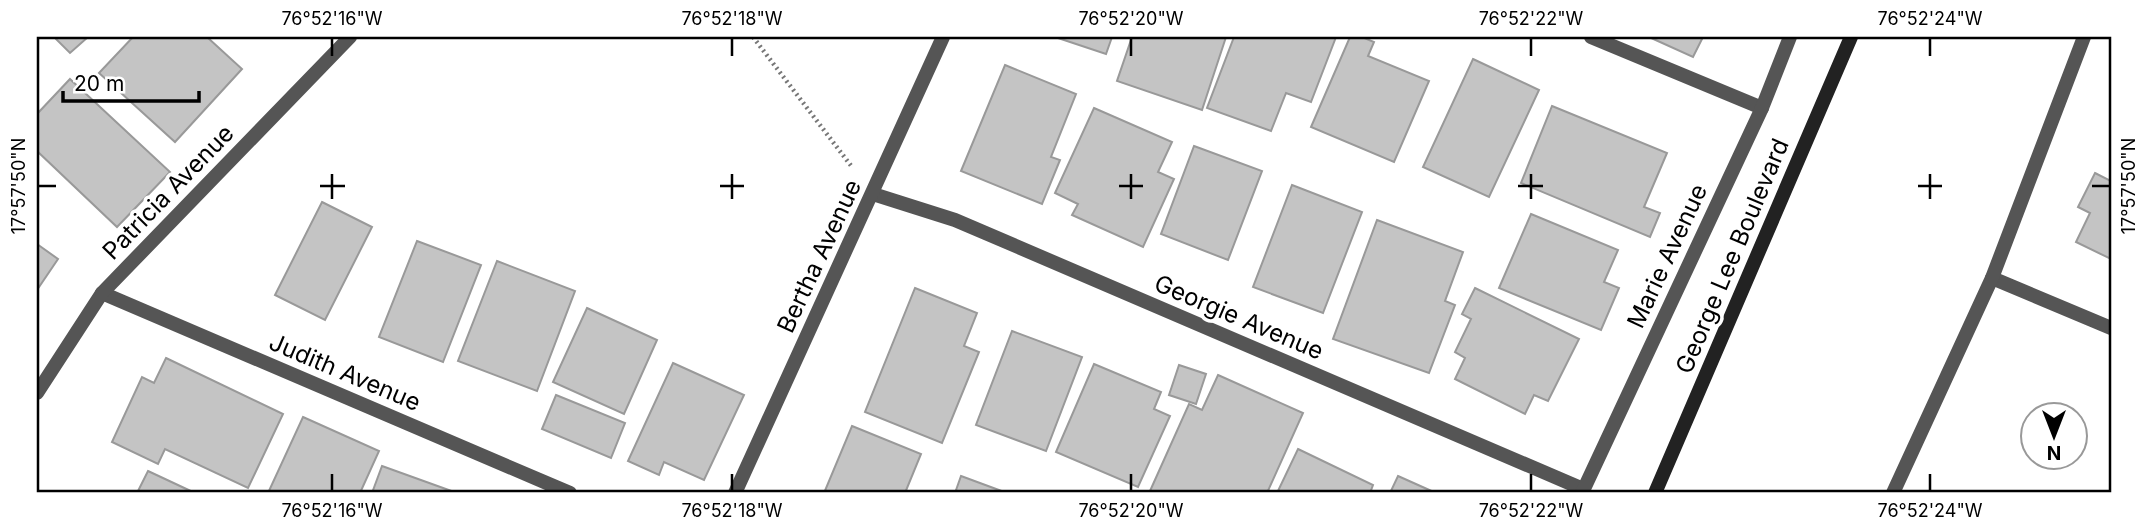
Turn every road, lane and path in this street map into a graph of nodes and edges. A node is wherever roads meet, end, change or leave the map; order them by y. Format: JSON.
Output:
{"nodes":[{"id":1,"x":349,"y":37,"type":"edge"},
{"id":2,"x":753,"y":37,"type":"edge"},
{"id":3,"x":943,"y":37,"type":"edge"},
{"id":4,"x":1591,"y":37,"type":"edge"},
{"id":5,"x":1790,"y":37,"type":"edge"},
{"id":6,"x":1851,"y":37,"type":"edge"},
{"id":7,"x":2084,"y":37,"type":"edge"},
{"id":8,"x":1762,"y":108,"type":"junction"},
{"id":9,"x":873,"y":194,"type":"junction"},
{"id":10,"x":1992,"y":278,"type":"junction"},
{"id":11,"x":102,"y":293,"type":"junction"},
{"id":12,"x":2111,"y":328,"type":"edge"},
{"id":13,"x":37,"y":393,"type":"edge"},
{"id":14,"x":1582,"y":491,"type":"edge"},
{"id":15,"x":570,"y":493,"type":"edge"},
{"id":16,"x":735,"y":493,"type":"edge"},
{"id":17,"x":1655,"y":493,"type":"edge"},
{"id":18,"x":1893,"y":493,"type":"edge"}],
"edges":[{"from":1,"to":11,"type":"street","name":"Patricia Avenue"},
{"from":2,"to":9,"type":"path"},
{"from":3,"to":9,"type":"street","name":"Bertha Avenue"},
{"from":4,"to":8,"type":"street"},
{"from":5,"to":8,"type":"street","name":"Marie Avenue"},
{"from":6,"to":17,"type":"main road","name":"George Lee Boulevard"},
{"from":7,"to":10,"type":"street"},
{"from":8,"to":14,"type":"street","name":"Marie Avenue"},
{"from":9,"to":14,"type":"street","name":"Georgie Avenue"},
{"from":9,"to":16,"type":"street","name":"Bertha Avenue"},
{"from":10,"to":12,"type":"street"},
{"from":10,"to":18,"type":"street"},
{"from":11,"to":13,"type":"street","name":"Patricia Avenue"},
{"from":11,"to":15,"type":"street","name":"Judith Avenue"}]}
